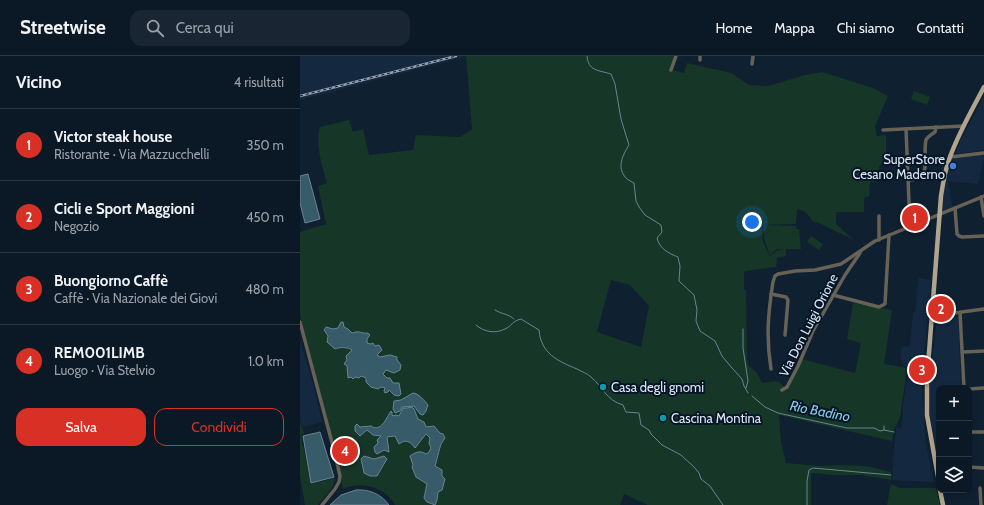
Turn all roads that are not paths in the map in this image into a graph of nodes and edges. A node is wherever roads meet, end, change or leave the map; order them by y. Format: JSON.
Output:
{"nodes":[{"id":1,"x":676,"y":56,"type":"edge"},
{"id":2,"x":753,"y":56,"type":"edge"},
{"id":3,"x":752,"y":64,"type":"dead end"},
{"id":4,"x":671,"y":70,"type":"dead end"},
{"id":5,"x":984,"y":87,"type":"edge"},
{"id":6,"x":964,"y":126,"type":"junction"},
{"id":7,"x":936,"y":127,"type":"junction"},
{"id":8,"x":906,"y":129,"type":"junction"},
{"id":9,"x":883,"y":130,"type":"dead end"},
{"id":10,"x":984,"y":153,"type":"edge"},
{"id":11,"x":950,"y":157,"type":"junction"},
{"id":12,"x":908,"y":180,"type":"junction"},
{"id":13,"x":983,"y":197,"type":"edge"},
{"id":14,"x":955,"y":208,"type":"junction"},
{"id":15,"x":940,"y":214,"type":"junction"},
{"id":16,"x":879,"y":216,"type":"dead end"},
{"id":17,"x":984,"y":216,"type":"edge"},
{"id":18,"x":910,"y":226,"type":"junction"},
{"id":19,"x":889,"y":235,"type":"junction"},
{"id":20,"x":984,"y":236,"type":"edge"},
{"id":21,"x":879,"y":240,"type":"junction"},
{"id":22,"x":863,"y":249,"type":"junction"},
{"id":23,"x":771,"y":294,"type":"junction"},
{"id":24,"x":833,"y":295,"type":"junction"},
{"id":25,"x":984,"y":310,"type":"edge"},
{"id":26,"x":960,"y":313,"type":"junction"},
{"id":27,"x":932,"y":316,"type":"junction"},
{"id":28,"x":300,"y":322,"type":"edge"},
{"id":29,"x":785,"y":335,"type":"dead end"},
{"id":30,"x":984,"y":351,"type":"edge"},
{"id":31,"x":963,"y":352,"type":"junction"},
{"id":32,"x":772,"y":370,"type":"dead end"},
{"id":33,"x":964,"y":385,"type":"edge"},
{"id":34,"x":984,"y":388,"type":"edge"},
{"id":35,"x":972,"y":389,"type":"edge"},
{"id":36,"x":782,"y":390,"type":"dead end"},
{"id":37,"x":972,"y":432,"type":"edge"},
{"id":38,"x":984,"y":432,"type":"edge"},
{"id":39,"x":934,"y":454,"type":"junction"},
{"id":40,"x":938,"y":457,"type":"edge"},
{"id":41,"x":936,"y":460,"type":"edge"},
{"id":42,"x":972,"y":467,"type":"edge"},
{"id":43,"x":984,"y":468,"type":"edge"},
{"id":44,"x":980,"y":488,"type":"dead end"},
{"id":45,"x":941,"y":493,"type":"edge"},
{"id":46,"x":322,"y":505,"type":"edge"},
{"id":47,"x":943,"y":505,"type":"edge"},
{"id":48,"x":981,"y":505,"type":"edge"}],
"edges":[{"from":1,"to":4,"type":"street"},
{"from":2,"to":3,"type":"street"},
{"from":5,"to":6,"type":"main road"},
{"from":6,"to":7,"type":"street"},
{"from":6,"to":11,"type":"main road"},
{"from":7,"to":8,"type":"street"},
{"from":7,"to":12,"type":"street"},
{"from":8,"to":9,"type":"street"},
{"from":8,"to":12,"type":"street"},
{"from":10,"to":11,"type":"street"},
{"from":11,"to":15,"type":"main road"},
{"from":12,"to":18,"type":"street"},
{"from":13,"to":14,"type":"street"},
{"from":13,"to":17,"type":"street"},
{"from":14,"to":15,"type":"street"},
{"from":14,"to":20,"type":"street"},
{"from":15,"to":18,"type":"street"},
{"from":15,"to":27,"type":"main road"},
{"from":16,"to":21,"type":"street"},
{"from":18,"to":19,"type":"street"},
{"from":19,"to":21,"type":"street"},
{"from":19,"to":24,"type":"street"},
{"from":21,"to":22,"type":"street"},
{"from":22,"to":23,"type":"street"},
{"from":22,"to":24,"type":"street","name":"Via Don Luigi Orione"},
{"from":23,"to":29,"type":"street"},
{"from":23,"to":32,"type":"street"},
{"from":24,"to":36,"type":"street","name":"Via Don Luigi Orione"},
{"from":25,"to":26,"type":"street"},
{"from":26,"to":27,"type":"street"},
{"from":26,"to":31,"type":"street"},
{"from":27,"to":39,"type":"main road"},
{"from":28,"to":46,"type":"street"},
{"from":30,"to":31,"type":"street"},
{"from":31,"to":33,"type":"street"},
{"from":34,"to":35,"type":"street"},
{"from":37,"to":38,"type":"street"},
{"from":39,"to":40,"type":"street"},
{"from":39,"to":41,"type":"main road"},
{"from":42,"to":43,"type":"street"},
{"from":44,"to":48,"type":"street"},
{"from":45,"to":47,"type":"main road"}]}
